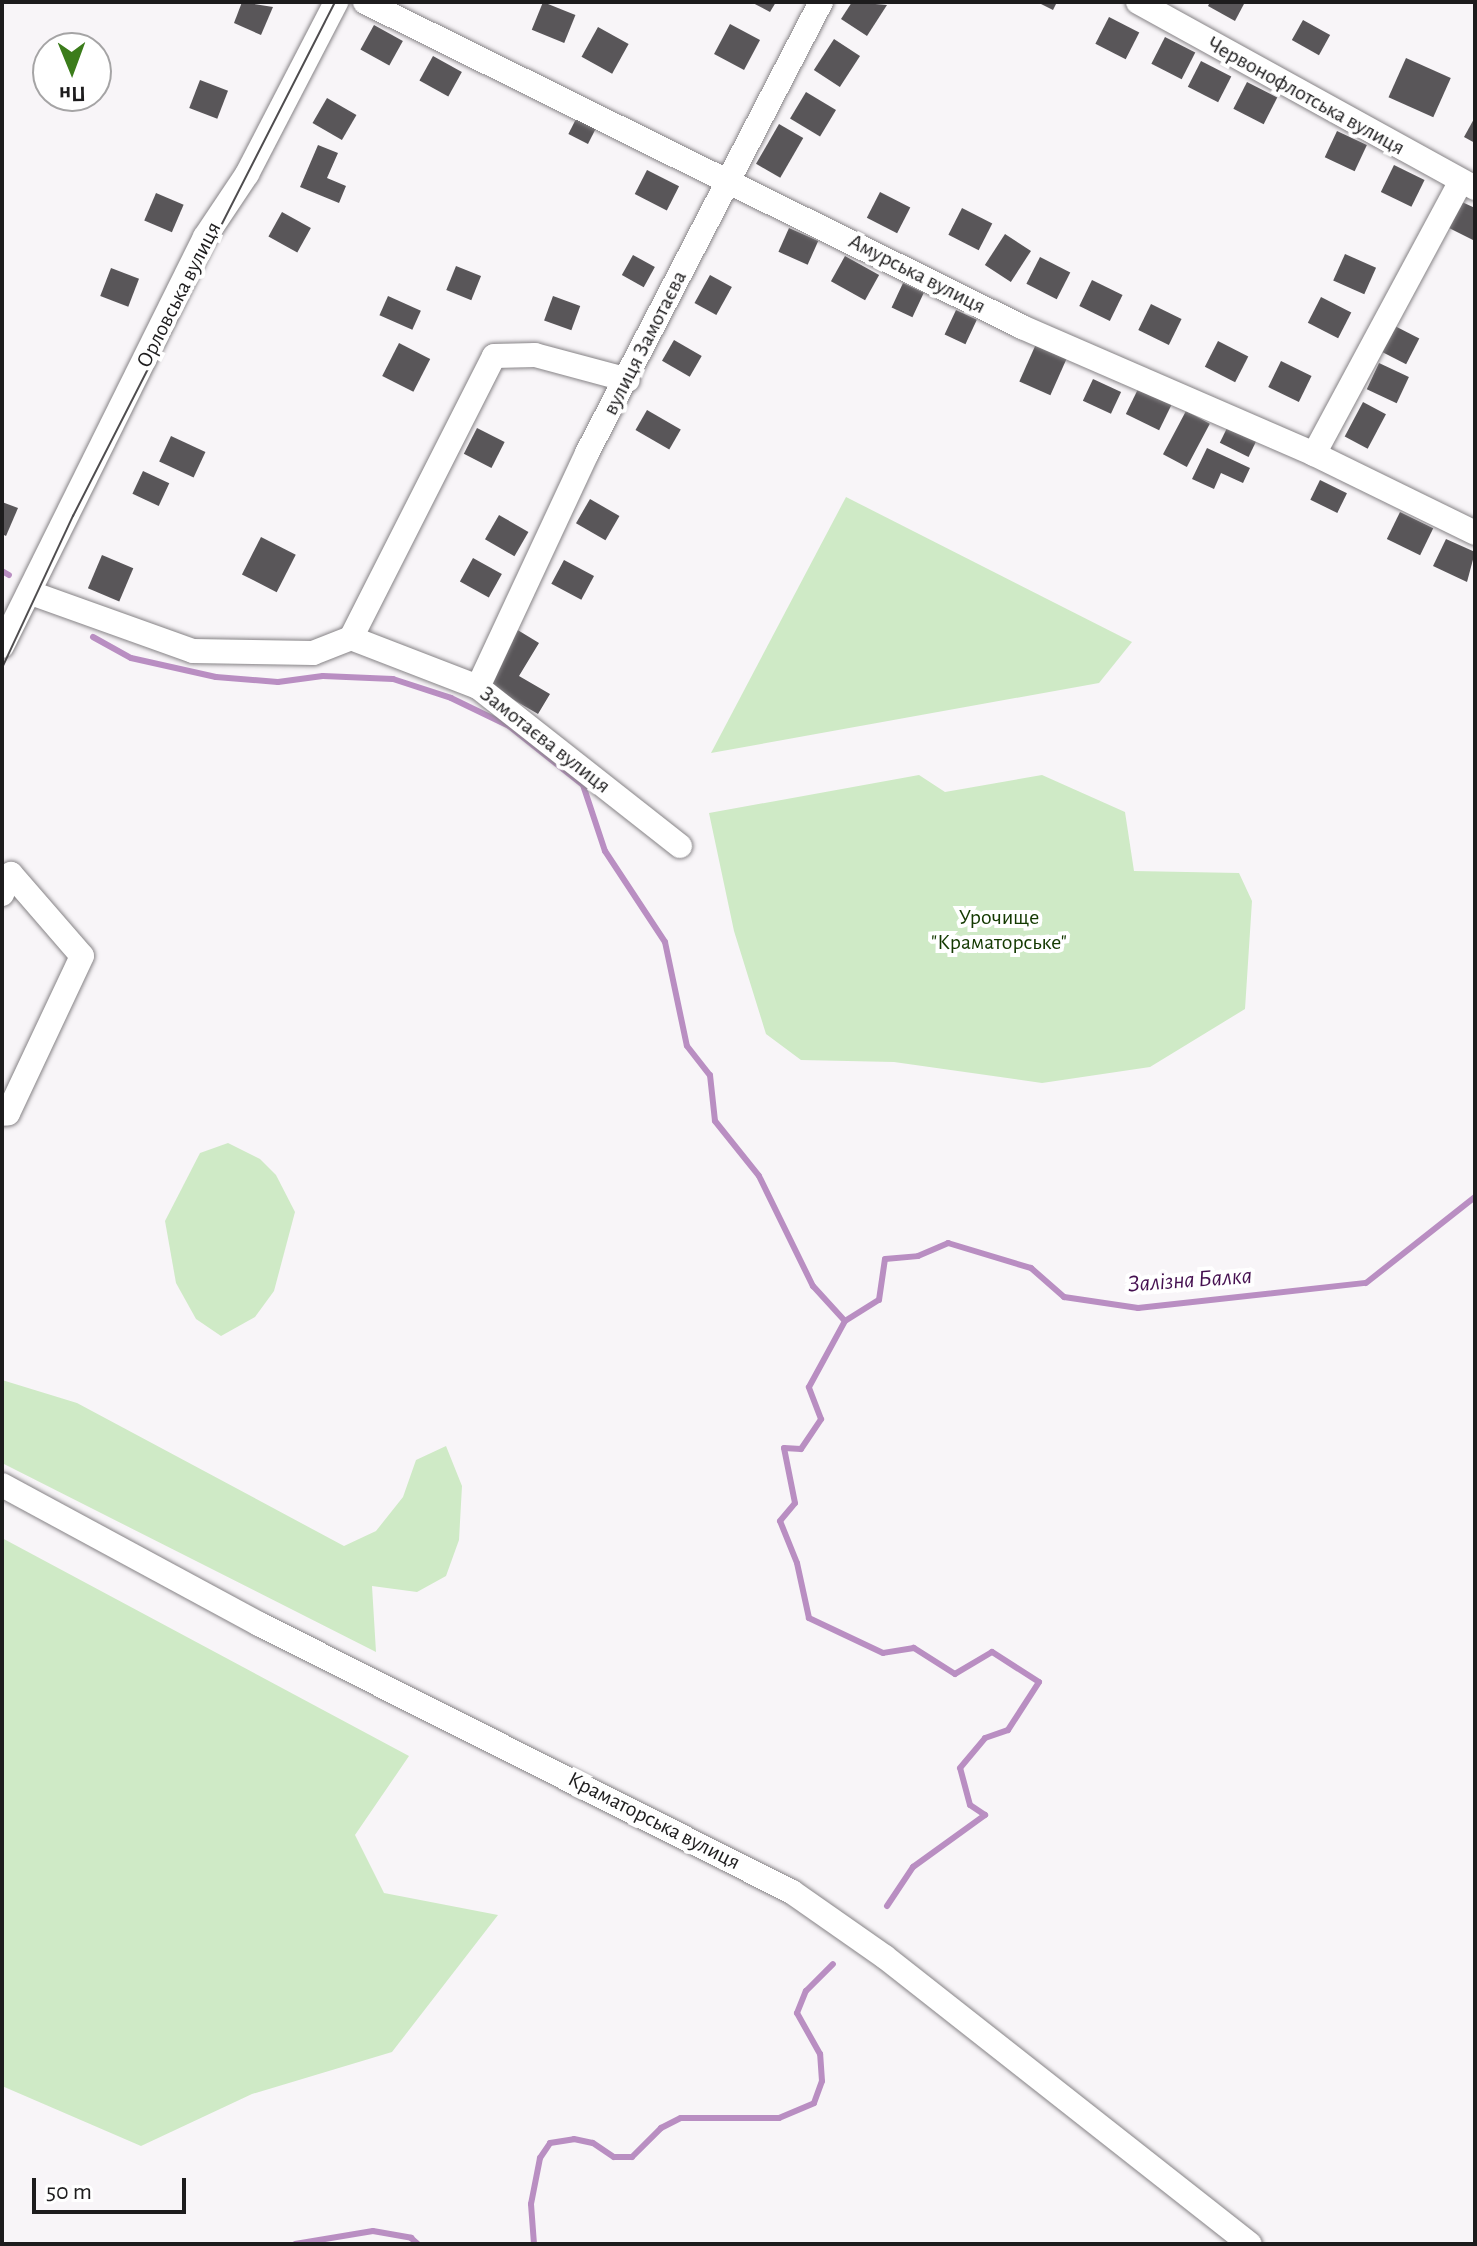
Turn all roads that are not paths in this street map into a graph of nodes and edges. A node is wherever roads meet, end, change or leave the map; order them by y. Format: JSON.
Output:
{"nodes":[{"id":1,"x":336,"y":2,"type":"edge"},
{"id":2,"x":365,"y":2,"type":"edge"},
{"id":3,"x":821,"y":2,"type":"edge"},
{"id":4,"x":1138,"y":2,"type":"edge"},
{"id":5,"x":729,"y":179,"type":"junction"},
{"id":6,"x":1468,"y":185,"type":"edge"},
{"id":7,"x":628,"y":380,"type":"junction"},
{"id":8,"x":1314,"y":454,"type":"junction"},
{"id":9,"x":1475,"y":533,"type":"edge"},
{"id":10,"x":31,"y":593,"type":"junction"},
{"id":11,"x":351,"y":638,"type":"junction"},
{"id":12,"x":2,"y":646,"type":"edge"},
{"id":13,"x":478,"y":687,"type":"junction"},
{"id":14,"x":680,"y":846,"type":"dead end"},
{"id":15,"x":2,"y":894,"type":"edge"},
{"id":16,"x":2,"y":1114,"type":"edge"},
{"id":17,"x":2,"y":1485,"type":"edge"},
{"id":18,"x":1250,"y":2244,"type":"edge"}],
"edges":[{"from":1,"to":10,"type":"street","name":"Орловська вулиця"},
{"from":2,"to":5,"type":"street","name":"Амурська вулиця"},
{"from":3,"to":5,"type":"street","name":"вулиця Замотаєва"},
{"from":4,"to":6,"type":"street","name":"Червонофлотська вулиця"},
{"from":5,"to":7,"type":"street","name":"вулиця Замотаєва"},
{"from":5,"to":8,"type":"street","name":"Амурська вулиця"},
{"from":6,"to":8,"type":"street"},
{"from":7,"to":11,"type":"street"},
{"from":7,"to":13,"type":"street","name":"вулиця Замотаєва"},
{"from":8,"to":9,"type":"street","name":"Амурська вулиця"},
{"from":10,"to":11,"type":"street"},
{"from":10,"to":12,"type":"street","name":"Орловська вулиця"},
{"from":11,"to":13,"type":"street","name":"Замотаєва вулиця"},
{"from":13,"to":14,"type":"street","name":"Замотаєва вулиця"},
{"from":15,"to":16,"type":"street"},
{"from":17,"to":18,"type":"street","name":"Краматорська вулиця"}]}
